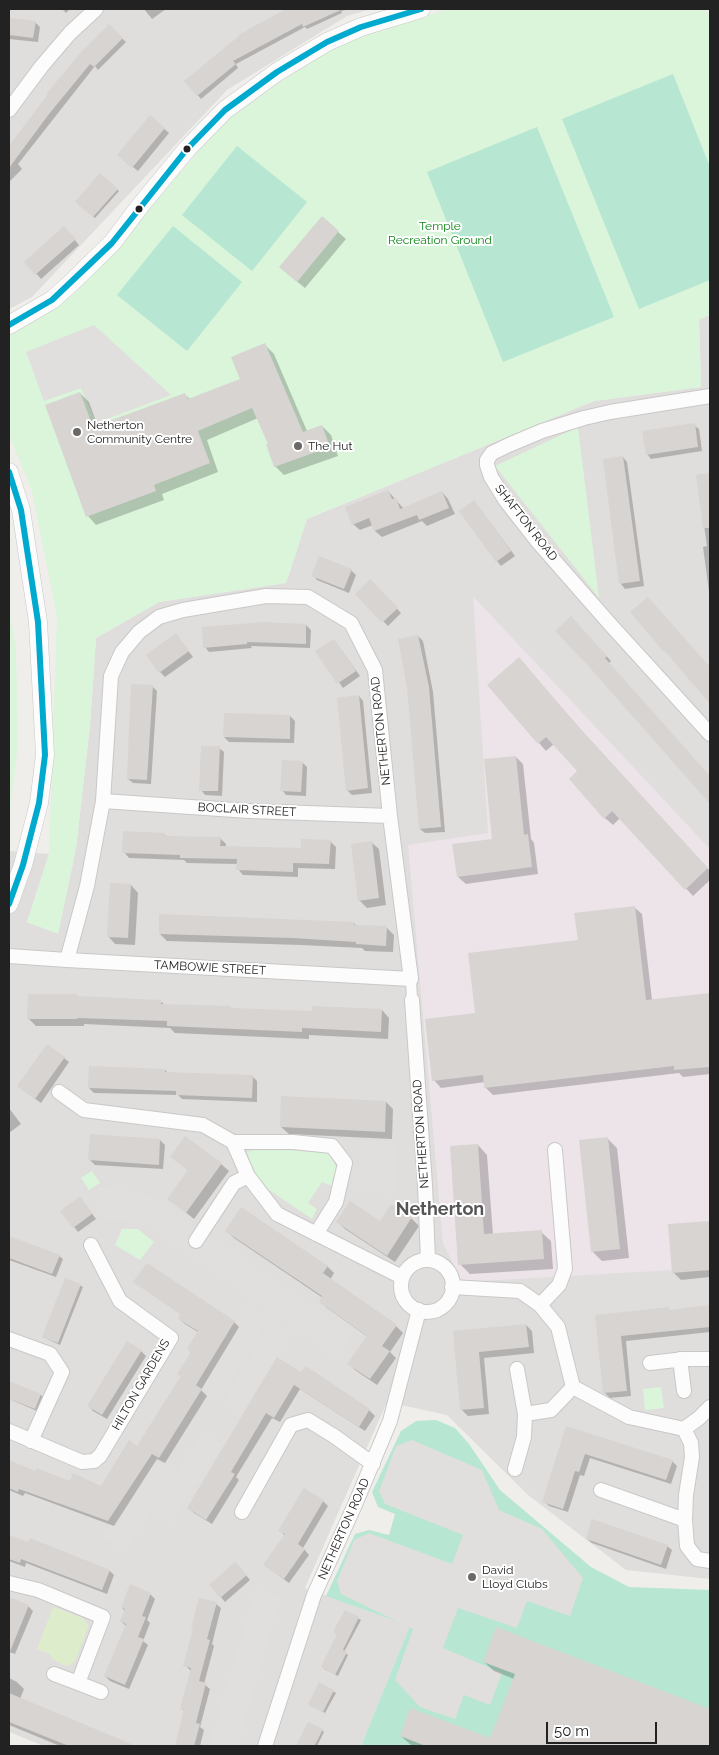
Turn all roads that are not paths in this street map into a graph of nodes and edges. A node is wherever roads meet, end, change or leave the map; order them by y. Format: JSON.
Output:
{"nodes":[{"id":1,"x":96,"y":9,"type":"edge"},
{"id":2,"x":421,"y":9,"type":"edge"},
{"id":3,"x":10,"y":104,"type":"edge"},
{"id":4,"x":9,"y":325,"type":"edge"},
{"id":5,"x":710,"y":396,"type":"edge"},
{"id":6,"x":9,"y":472,"type":"edge"},
{"id":7,"x":710,"y":734,"type":"edge"},
{"id":8,"x":103,"y":801,"type":"junction"},
{"id":9,"x":390,"y":816,"type":"junction"},
{"id":10,"x":9,"y":904,"type":"edge"},
{"id":11,"x":9,"y":956,"type":"edge"},
{"id":12,"x":67,"y":960,"type":"junction"},
{"id":13,"x":411,"y":979,"type":"junction"},
{"id":14,"x":412,"y":1000,"type":"joint"},
{"id":15,"x":59,"y":1092,"type":"dead end"},
{"id":16,"x":233,"y":1142,"type":"junction"},
{"id":17,"x":555,"y":1150,"type":"dead end"},
{"id":18,"x":248,"y":1176,"type":"junction"},
{"id":19,"x":316,"y":1234,"type":"junction"},
{"id":20,"x":196,"y":1241,"type":"dead end"},
{"id":21,"x":91,"y":1245,"type":"dead end"},
{"id":22,"x":428,"y":1260,"type":"junction"},
{"id":23,"x":402,"y":1277,"type":"junction"},
{"id":24,"x":452,"y":1287,"type":"junction"},
{"id":25,"x":540,"y":1305,"type":"junction"},
{"id":26,"x":419,"y":1310,"type":"junction"},
{"id":27,"x":9,"y":1339,"type":"edge"},
{"id":28,"x":680,"y":1359,"type":"junction"},
{"id":29,"x":710,"y":1360,"type":"edge"},
{"id":30,"x":650,"y":1363,"type":"dead end"},
{"id":31,"x":517,"y":1369,"type":"dead end"},
{"id":32,"x":573,"y":1387,"type":"junction"},
{"id":33,"x":684,"y":1391,"type":"dead end"},
{"id":34,"x":710,"y":1407,"type":"edge"},
{"id":35,"x":525,"y":1414,"type":"junction"},
{"id":36,"x":684,"y":1429,"type":"junction"},
{"id":37,"x":9,"y":1432,"type":"edge"},
{"id":38,"x":31,"y":1441,"type":"junction"},
{"id":39,"x":372,"y":1464,"type":"junction"},
{"id":40,"x":514,"y":1469,"type":"dead end"},
{"id":41,"x":601,"y":1490,"type":"dead end"},
{"id":42,"x":242,"y":1512,"type":"dead end"},
{"id":43,"x":685,"y":1520,"type":"junction"},
{"id":44,"x":710,"y":1561,"type":"edge"},
{"id":45,"x":9,"y":1583,"type":"edge"},
{"id":46,"x":54,"y":1674,"type":"dead end"},
{"id":47,"x":78,"y":1683,"type":"junction"},
{"id":48,"x":101,"y":1692,"type":"dead end"},
{"id":49,"x":265,"y":1746,"type":"edge"}],
"edges":[{"from":1,"to":3,"type":"street"},
{"from":2,"to":4,"type":"street"},
{"from":5,"to":7,"type":"street","name":"SHAFTON ROAD"},
{"from":6,"to":10,"type":"street"},
{"from":8,"to":9,"type":"street","name":"BOCLAIR STREET"},
{"from":8,"to":9,"type":"street","name":"NETHERTON ROAD"},
{"from":8,"to":12,"type":"street","name":"NETHERTON ROAD"},
{"from":9,"to":13,"type":"street","name":"NETHERTON ROAD"},
{"from":11,"to":12,"type":"street","name":"TAMBOWIE STREET"},
{"from":12,"to":13,"type":"street","name":"TAMBOWIE STREET"},
{"from":13,"to":14,"type":"street","name":"NETHERTON ROAD"},
{"from":14,"to":22,"type":"street","name":"NETHERTON ROAD"},
{"from":15,"to":16,"type":"street"},
{"from":16,"to":18,"type":"street"},
{"from":16,"to":19,"type":"street"},
{"from":17,"to":25,"type":"street"},
{"from":18,"to":19,"type":"street"},
{"from":18,"to":20,"type":"street"},
{"from":19,"to":23,"type":"street"},
{"from":21,"to":38,"type":"street","name":"HILTON GARDENS"},
{"from":22,"to":23,"type":"street"},
{"from":22,"to":24,"type":"street"},
{"from":23,"to":26,"type":"street"},
{"from":24,"to":25,"type":"street"},
{"from":24,"to":26,"type":"street"},
{"from":25,"to":32,"type":"street"},
{"from":26,"to":39,"type":"street","name":"NETHERTON ROAD"},
{"from":27,"to":38,"type":"street"},
{"from":28,"to":29,"type":"street"},
{"from":28,"to":30,"type":"street"},
{"from":28,"to":33,"type":"street"},
{"from":31,"to":35,"type":"street"},
{"from":32,"to":35,"type":"street"},
{"from":32,"to":36,"type":"street"},
{"from":34,"to":36,"type":"street"},
{"from":35,"to":40,"type":"street"},
{"from":36,"to":43,"type":"street"},
{"from":37,"to":38,"type":"street","name":"HILTON GARDENS"},
{"from":39,"to":42,"type":"street"},
{"from":39,"to":49,"type":"street","name":"NETHERTON ROAD"},
{"from":41,"to":43,"type":"street"},
{"from":43,"to":44,"type":"street"},
{"from":45,"to":47,"type":"street"},
{"from":46,"to":47,"type":"street"},
{"from":47,"to":48,"type":"street"}]}
